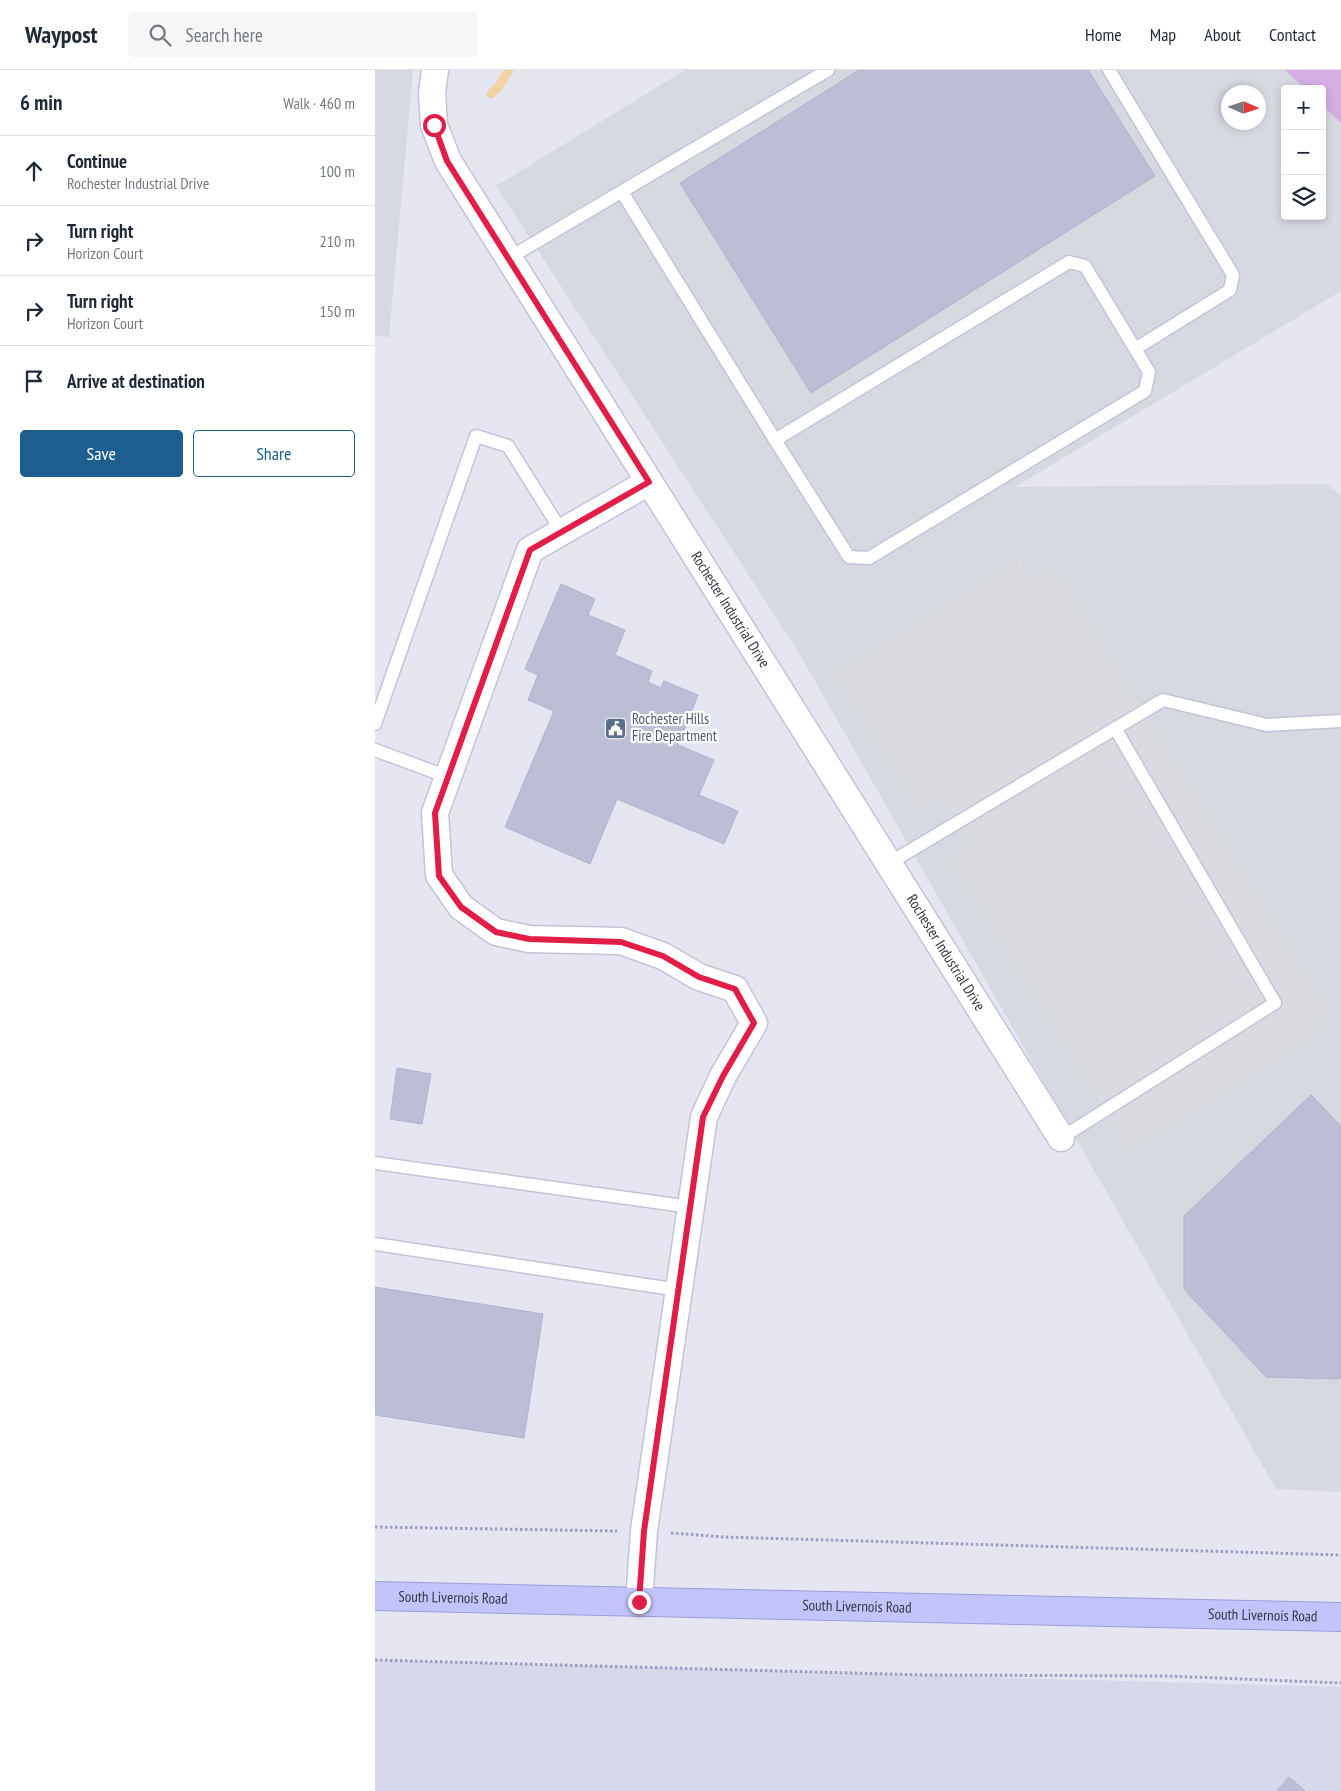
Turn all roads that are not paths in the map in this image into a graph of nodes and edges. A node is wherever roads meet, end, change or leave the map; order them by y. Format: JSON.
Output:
{"nodes":[{"id":1,"x":435,"y":70,"type":"edge"},
{"id":2,"x":828,"y":70,"type":"edge"},
{"id":3,"x":1109,"y":70,"type":"edge"},
{"id":4,"x":623,"y":192,"type":"junction"},
{"id":5,"x":509,"y":258,"type":"junction"},
{"id":6,"x":1135,"y":349,"type":"junction"},
{"id":7,"x":775,"y":440,"type":"junction"},
{"id":8,"x":649,"y":482,"type":"junction"},
{"id":9,"x":562,"y":532,"type":"junction"},
{"id":10,"x":1341,"y":721,"type":"edge"},
{"id":11,"x":375,"y":724,"type":"edge"},
{"id":12,"x":1115,"y":728,"type":"junction"},
{"id":13,"x":375,"y":750,"type":"edge"},
{"id":14,"x":448,"y":777,"type":"junction"},
{"id":15,"x":891,"y":862,"type":"junction"},
{"id":16,"x":1061,"y":1138,"type":"joint"},
{"id":17,"x":375,"y":1163,"type":"edge"},
{"id":18,"x":691,"y":1207,"type":"junction"},
{"id":19,"x":375,"y":1244,"type":"edge"},
{"id":20,"x":679,"y":1290,"type":"junction"},
{"id":21,"x":375,"y":1596,"type":"edge"},
{"id":22,"x":639,"y":1602,"type":"junction"},
{"id":23,"x":1341,"y":1617,"type":"edge"}],
"edges":[{"from":1,"to":5,"type":"street","name":"Rochester Industrial Drive"},
{"from":2,"to":4,"type":"lane"},
{"from":3,"to":6,"type":"lane"},
{"from":4,"to":5,"type":"lane"},
{"from":4,"to":7,"type":"lane"},
{"from":5,"to":8,"type":"street","name":"Rochester Industrial Drive"},
{"from":6,"to":7,"type":"lane"},
{"from":6,"to":7,"type":"lane"},
{"from":8,"to":9,"type":"street"},
{"from":8,"to":15,"type":"street","name":"Rochester Industrial Drive"},
{"from":9,"to":11,"type":"lane"},
{"from":9,"to":14,"type":"street"},
{"from":10,"to":12,"type":"lane"},
{"from":12,"to":15,"type":"lane"},
{"from":12,"to":16,"type":"lane"},
{"from":13,"to":14,"type":"lane"},
{"from":14,"to":18,"type":"street"},
{"from":15,"to":16,"type":"street","name":"Rochester Industrial Drive"},
{"from":17,"to":18,"type":"lane"},
{"from":18,"to":20,"type":"street"},
{"from":19,"to":20,"type":"lane"},
{"from":20,"to":22,"type":"street"},
{"from":21,"to":22,"type":"main road","name":"South Livernois Road"},
{"from":22,"to":23,"type":"main road","name":"South Livernois Road"}]}
